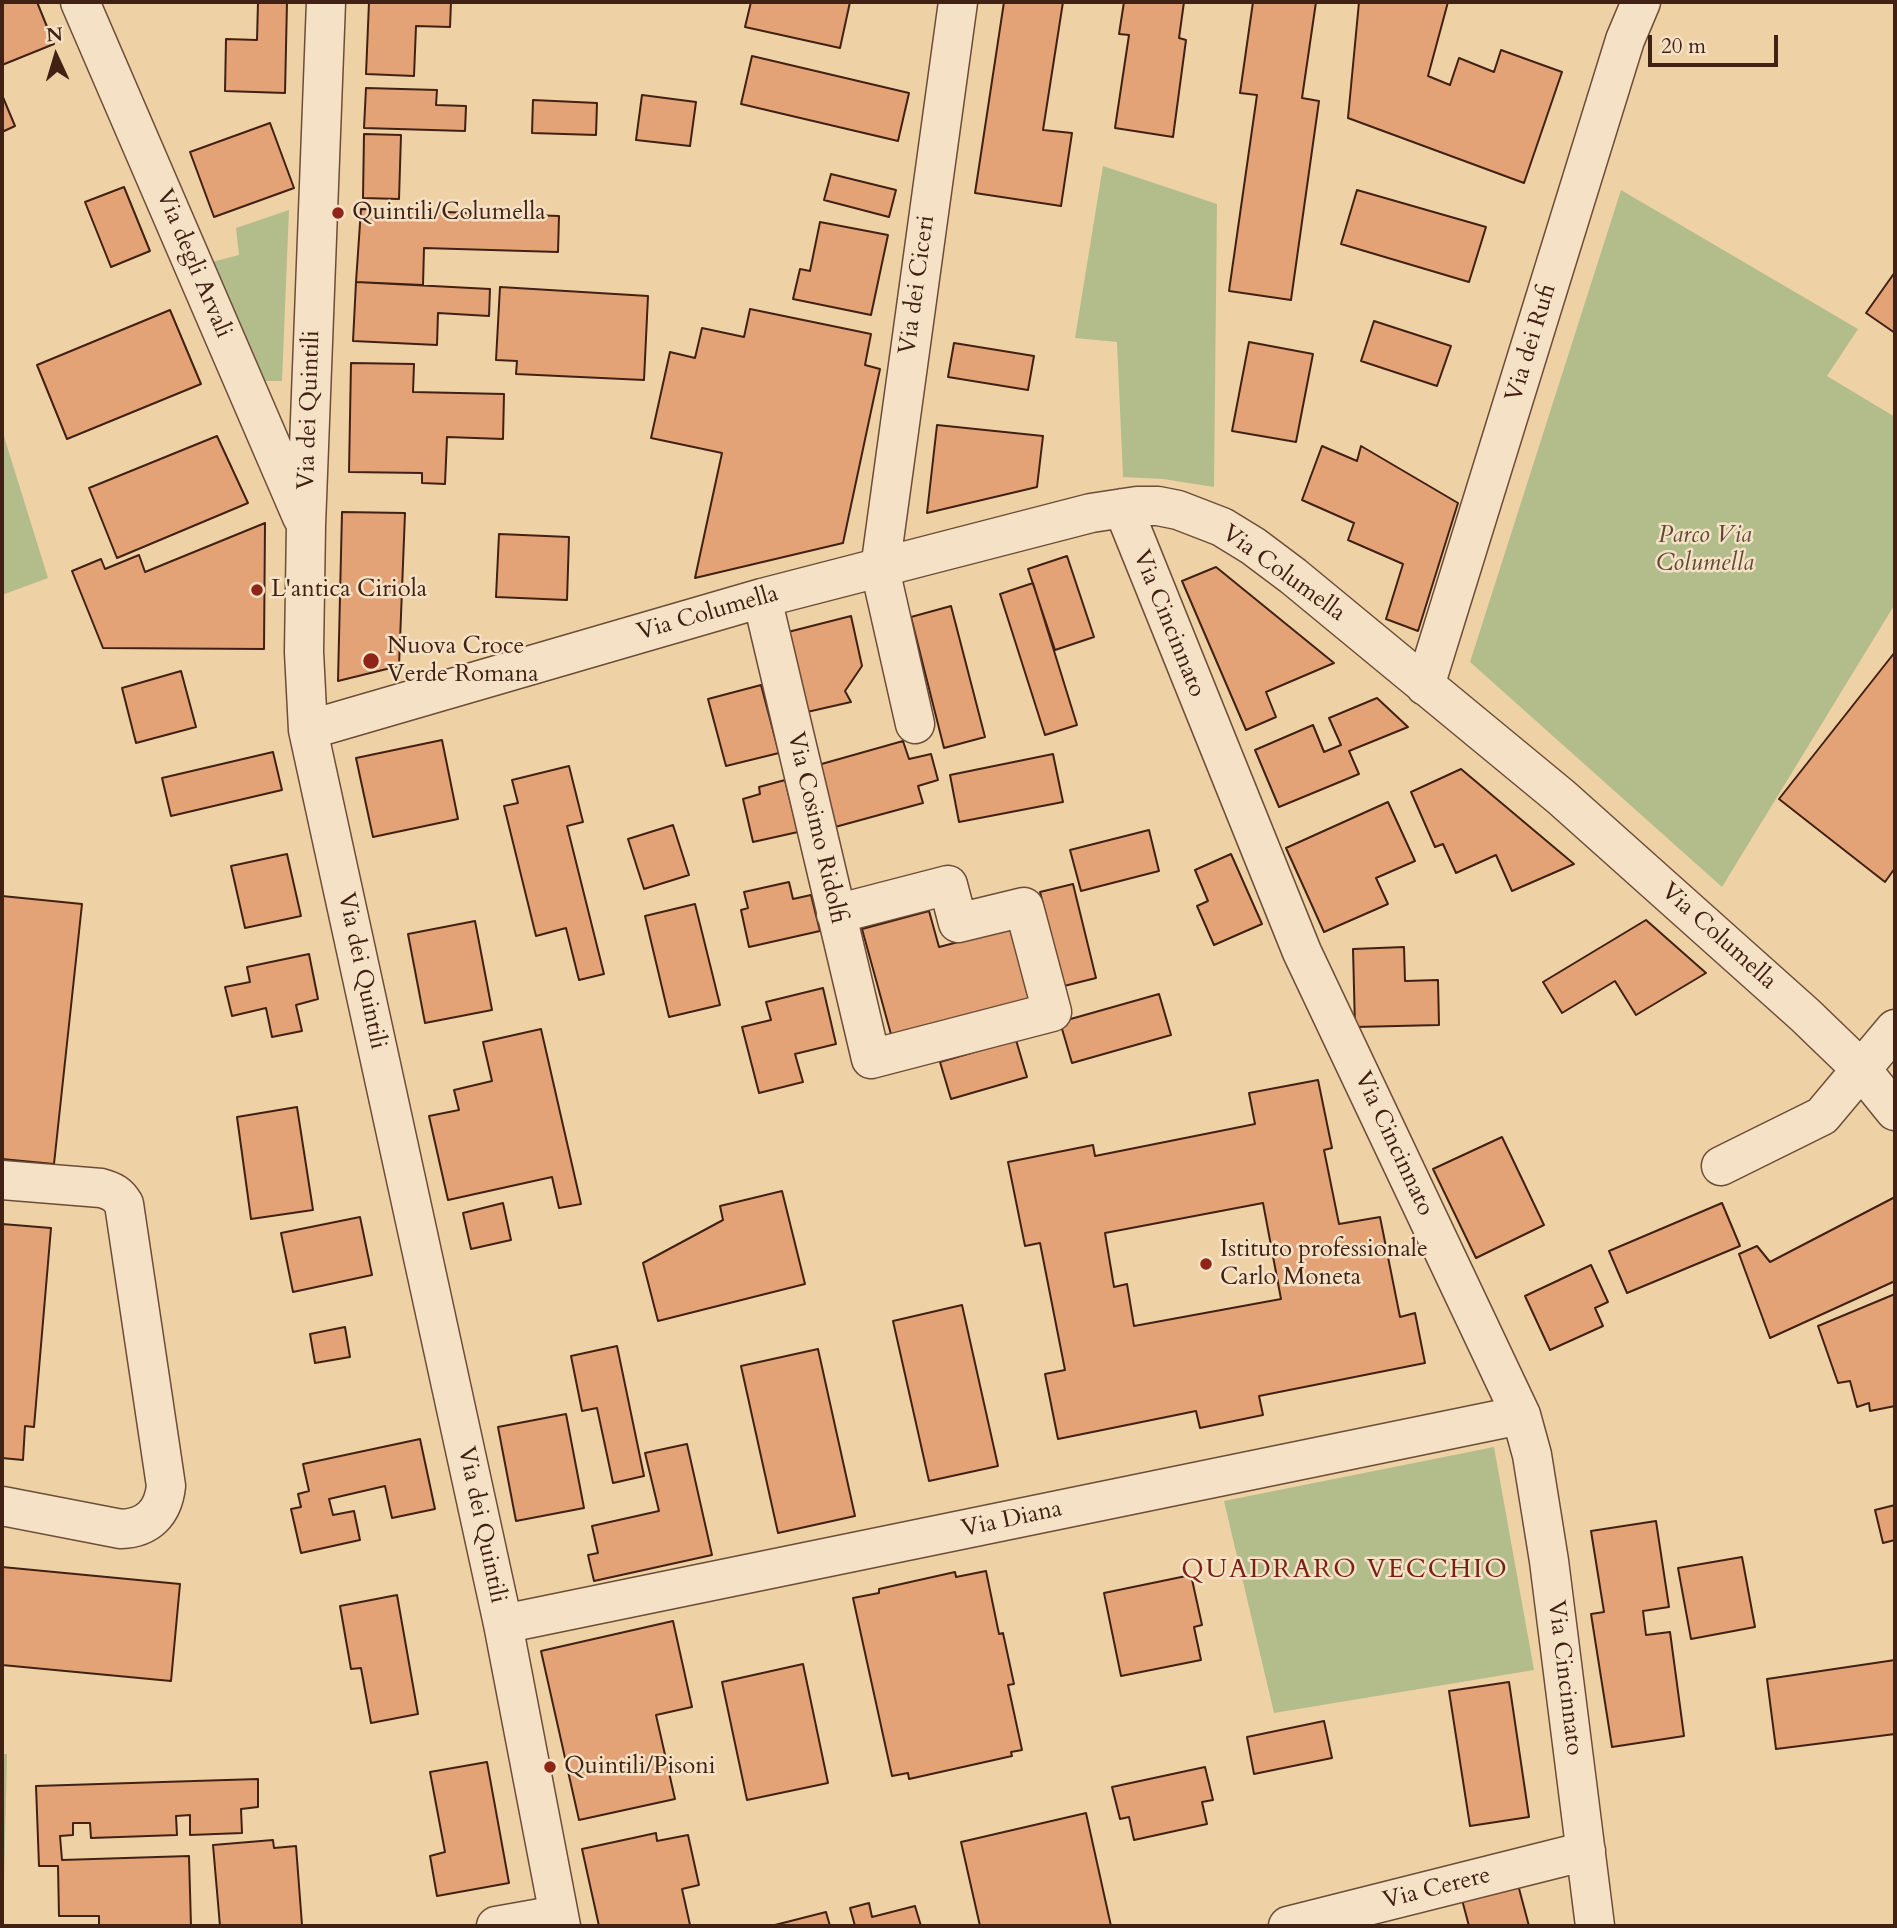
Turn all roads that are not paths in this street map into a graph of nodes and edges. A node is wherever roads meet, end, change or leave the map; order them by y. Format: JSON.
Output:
{"nodes":[{"id":1,"x":80,"y":2,"type":"edge"},
{"id":2,"x":326,"y":2,"type":"edge"},
{"id":3,"x":958,"y":2,"type":"edge"},
{"id":4,"x":1642,"y":2,"type":"edge"},
{"id":5,"x":1123,"y":508,"type":"junction"},
{"id":6,"x":306,"y":526,"type":"junction"},
{"id":7,"x":880,"y":569,"type":"junction"},
{"id":8,"x":762,"y":598,"type":"junction"},
{"id":9,"x":1425,"y":686,"type":"junction"},
{"id":10,"x":915,"y":724,"type":"dead end"},
{"id":11,"x":308,"y":730,"type":"junction"},
{"id":12,"x":836,"y":914,"type":"junction"},
{"id":13,"x":1895,"y":1029,"type":"edge"},
{"id":14,"x":1861,"y":1069,"type":"junction"},
{"id":15,"x":1895,"y":1111,"type":"edge"},
{"id":16,"x":1721,"y":1166,"type":"dead end"},
{"id":17,"x":2,"y":1180,"type":"edge"},
{"id":18,"x":1521,"y":1415,"type":"junction"},
{"id":19,"x":2,"y":1506,"type":"edge"},
{"id":20,"x":503,"y":1624,"type":"junction"},
{"id":21,"x":1586,"y":1851,"type":"junction"},
{"id":22,"x":560,"y":1920,"type":"edge"},
{"id":23,"x":496,"y":1926,"type":"edge"},
{"id":24,"x":1288,"y":1926,"type":"edge"},
{"id":25,"x":1595,"y":1926,"type":"edge"}],
"edges":[{"from":1,"to":6,"type":"street","name":"Via degli Arvali"},
{"from":2,"to":6,"type":"street","name":"Via dei Quintili"},
{"from":3,"to":7,"type":"street","name":"Via dei Ciceri"},
{"from":4,"to":9,"type":"street","name":"Via dei Rufi"},
{"from":5,"to":7,"type":"street","name":"Via Columella"},
{"from":5,"to":9,"type":"street","name":"Via Columella"},
{"from":5,"to":18,"type":"street","name":"Via Cincinnato"},
{"from":6,"to":11,"type":"street","name":"Via dei Quintili"},
{"from":7,"to":8,"type":"street","name":"Via Columella"},
{"from":7,"to":10,"type":"street"},
{"from":8,"to":11,"type":"street","name":"Via Columella"},
{"from":8,"to":12,"type":"street","name":"Via Cosimo Ridolfi"},
{"from":9,"to":14,"type":"street","name":"Via Columella"},
{"from":11,"to":20,"type":"street","name":"Via dei Quintili"},
{"from":12,"to":12,"type":"street","name":"Via Cosimo Ridolfi"},
{"from":13,"to":14,"type":"street"},
{"from":14,"to":15,"type":"street","name":"Via Columella"},
{"from":14,"to":16,"type":"street"},
{"from":17,"to":19,"type":"street"},
{"from":18,"to":20,"type":"street","name":"Via Diana"},
{"from":18,"to":21,"type":"street","name":"Via Cincinnato"},
{"from":20,"to":22,"type":"street","name":"Via dei Quintili"},
{"from":21,"to":24,"type":"street","name":"Via Cerere"},
{"from":21,"to":25,"type":"street","name":"Via Cincinnato"},
{"from":22,"to":23,"type":"street"}]}
